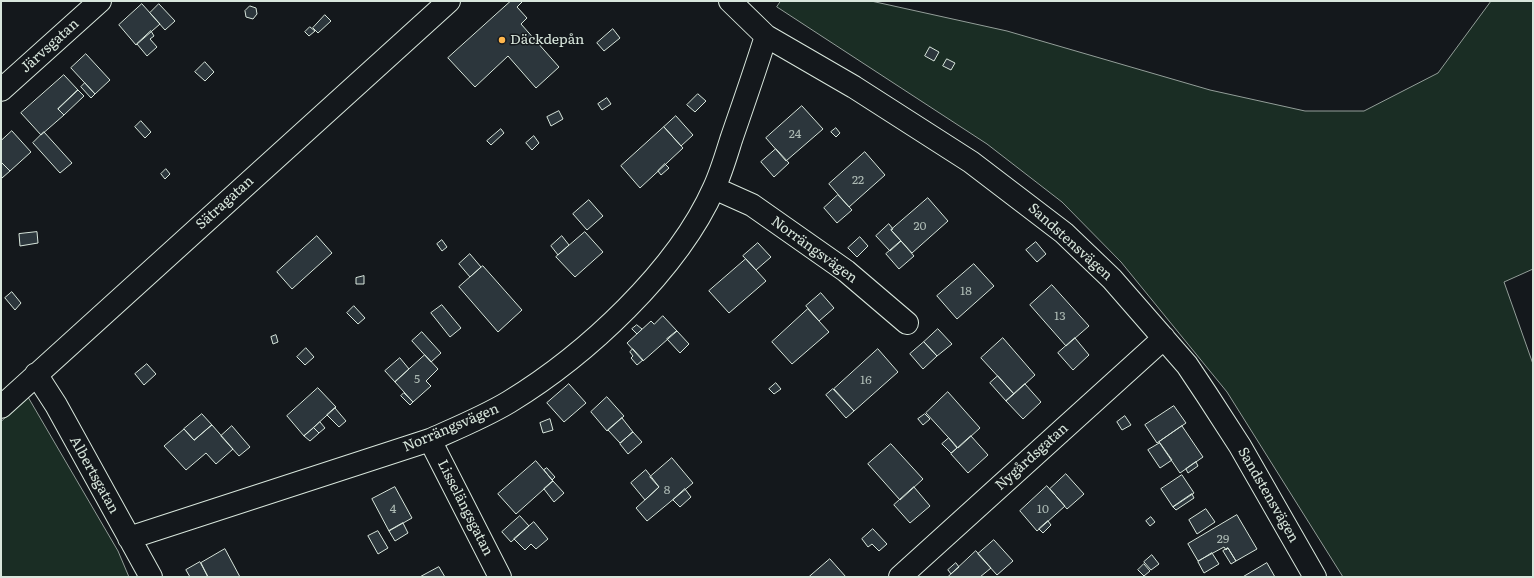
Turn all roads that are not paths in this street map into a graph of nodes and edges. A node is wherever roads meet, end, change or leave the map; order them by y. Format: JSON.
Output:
{"nodes":[{"id":1,"x":100,"y":1,"type":"edge"},
{"id":2,"x":449,"y":1,"type":"edge"},
{"id":3,"x":730,"y":1,"type":"edge"},
{"id":4,"x":766,"y":36,"type":"junction"},
{"id":5,"x":1,"y":90,"type":"edge"},
{"id":6,"x":714,"y":188,"type":"junction"},
{"id":7,"x":907,"y":323,"type":"dead end"},
{"id":8,"x":1164,"y":338,"type":"junction"},
{"id":9,"x":36,"y":374,"type":"junction"},
{"id":10,"x":1,"y":407,"type":"edge"},
{"id":11,"x":430,"y":440,"type":"junction"},
{"id":12,"x":129,"y":538,"type":"junction"},
{"id":13,"x":151,"y":577,"type":"edge"},
{"id":14,"x":500,"y":577,"type":"edge"},
{"id":15,"x":900,"y":577,"type":"edge"},
{"id":16,"x":1315,"y":577,"type":"edge"}],
"edges":[{"from":1,"to":5,"type":"street","name":"Järvsgatan"},
{"from":2,"to":9,"type":"street","name":"Sätragatan"},
{"from":3,"to":4,"type":"street","name":"Sandstensvägen"},
{"from":4,"to":6,"type":"street","name":"Norrängsvägen"},
{"from":4,"to":8,"type":"street","name":"Sandstensvägen"},
{"from":6,"to":7,"type":"street","name":"Norrängsvägen"},
{"from":6,"to":11,"type":"street","name":"Norrängsvägen"},
{"from":8,"to":15,"type":"street","name":"Nygårdsgatan"},
{"from":8,"to":16,"type":"street","name":"Sandstensvägen"},
{"from":9,"to":10,"type":"street","name":"Sätragatan"},
{"from":9,"to":12,"type":"street","name":"Albertsgatan"},
{"from":11,"to":12,"type":"street","name":"Norrängsvägen"},
{"from":11,"to":14,"type":"street","name":"Lisselängsgatan"},
{"from":12,"to":13,"type":"street","name":"Albertsgatan"}]}
